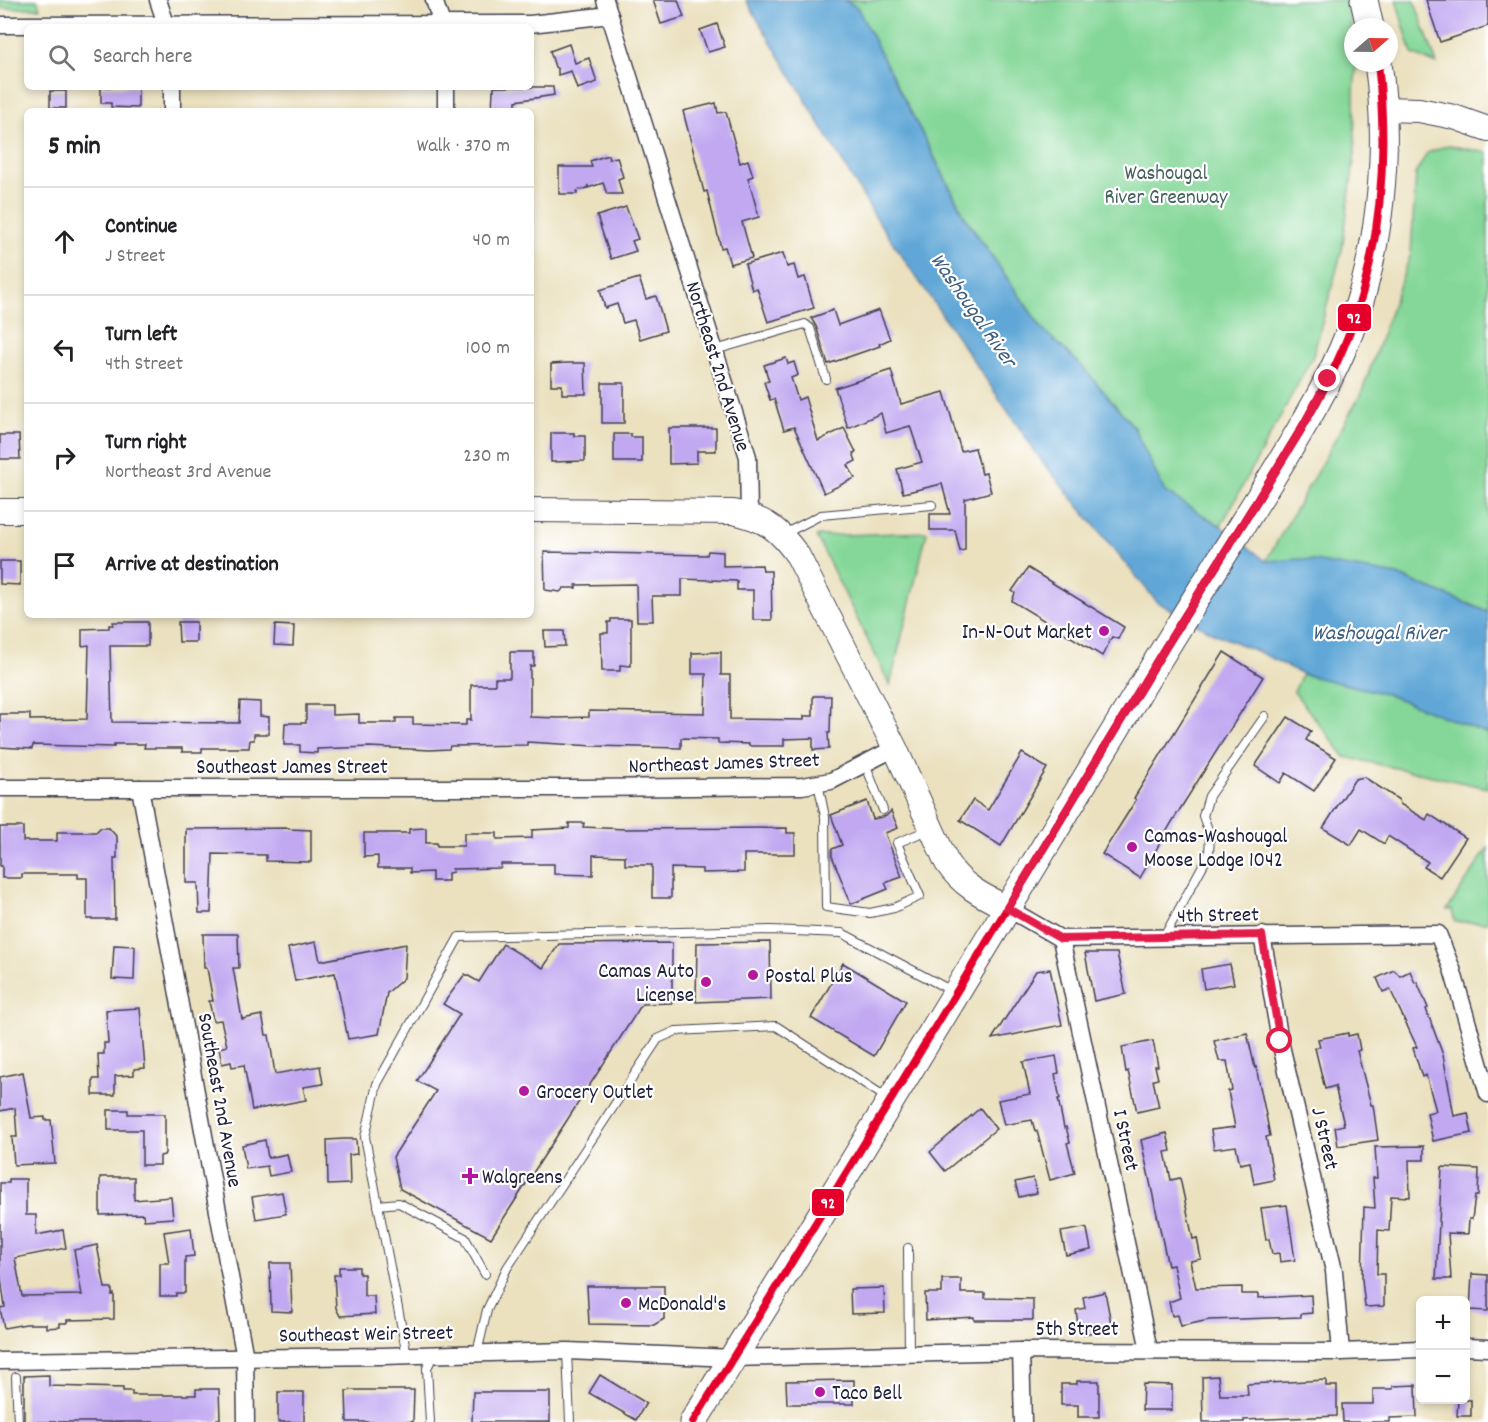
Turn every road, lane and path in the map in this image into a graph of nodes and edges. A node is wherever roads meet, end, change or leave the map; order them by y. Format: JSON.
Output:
{"nodes":[{"id":1,"x":158,"y":0,"type":"edge"},
{"id":2,"x":434,"y":0,"type":"edge"},
{"id":3,"x":1364,"y":0,"type":"edge"},
{"id":4,"x":608,"y":8,"type":"edge"},
{"id":5,"x":1368,"y":18,"type":"edge"},
{"id":6,"x":166,"y":24,"type":"edge"},
{"id":7,"x":442,"y":24,"type":"edge"},
{"id":8,"x":530,"y":24,"type":"edge"},
{"id":9,"x":0,"y":25,"type":"edge"},
{"id":10,"x":24,"y":25,"type":"edge"},
{"id":11,"x":1379,"y":72,"type":"edge"},
{"id":12,"x":172,"y":90,"type":"edge"},
{"id":13,"x":446,"y":90,"type":"edge"},
{"id":14,"x":172,"y":108,"type":"edge"},
{"id":15,"x":446,"y":108,"type":"edge"},
{"id":16,"x":1383,"y":110,"type":"junction"},
{"id":17,"x":1488,"y":129,"type":"edge"},
{"id":18,"x":715,"y":350,"type":"junction"},
{"id":19,"x":826,"y":379,"type":"dead end"},
{"id":20,"x":932,"y":505,"type":"dead end"},
{"id":21,"x":534,"y":510,"type":"edge"},
{"id":22,"x":0,"y":511,"type":"edge"},
{"id":23,"x":24,"y":511,"type":"edge"},
{"id":24,"x":749,"y":515,"type":"junction"},
{"id":25,"x":783,"y":534,"type":"junction"},
{"id":26,"x":1265,"y":716,"type":"dead end"},
{"id":27,"x":894,"y":748,"type":"junction"},
{"id":28,"x":865,"y":763,"type":"junction"},
{"id":29,"x":818,"y":783,"type":"junction"},
{"id":30,"x":0,"y":788,"type":"edge"},
{"id":31,"x":140,"y":788,"type":"junction"},
{"id":32,"x":583,"y":788,"type":"joint"},
{"id":33,"x":883,"y":810,"type":"dead end"},
{"id":34,"x":931,"y":829,"type":"junction"},
{"id":35,"x":893,"y":834,"type":"dead end"},
{"id":36,"x":897,"y":843,"type":"junction"},
{"id":37,"x":1007,"y":908,"type":"junction"},
{"id":38,"x":1262,"y":935,"type":"junction"},
{"id":39,"x":1164,"y":937,"type":"junction"},
{"id":40,"x":1061,"y":939,"type":"junction"},
{"id":41,"x":955,"y":992,"type":"junction"},
{"id":42,"x":1488,"y":1094,"type":"edge"},
{"id":43,"x":890,"y":1100,"type":"junction"},
{"id":44,"x":378,"y":1205,"type":"junction"},
{"id":45,"x":908,"y":1248,"type":"dead end"},
{"id":46,"x":485,"y":1274,"type":"dead end"},
{"id":47,"x":1470,"y":1347,"type":"edge"},
{"id":48,"x":1488,"y":1348,"type":"edge"},
{"id":49,"x":1416,"y":1349,"type":"edge"},
{"id":50,"x":1149,"y":1350,"type":"junction"},
{"id":51,"x":1021,"y":1351,"type":"junction"},
{"id":52,"x":567,"y":1352,"type":"junction"},
{"id":53,"x":1341,"y":1352,"type":"junction"},
{"id":54,"x":477,"y":1353,"type":"junction"},
{"id":55,"x":434,"y":1354,"type":"junction"},
{"id":56,"x":909,"y":1354,"type":"junction"},
{"id":57,"x":407,"y":1355,"type":"junction"},
{"id":58,"x":245,"y":1358,"type":"junction"},
{"id":59,"x":733,"y":1358,"type":"junction"},
{"id":60,"x":0,"y":1361,"type":"edge"},
{"id":61,"x":16,"y":1377,"type":"dead end"},
{"id":62,"x":18,"y":1422,"type":"edge"},
{"id":63,"x":246,"y":1422,"type":"edge"},
{"id":64,"x":430,"y":1422,"type":"edge"},
{"id":65,"x":570,"y":1422,"type":"edge"},
{"id":66,"x":693,"y":1422,"type":"edge"},
{"id":67,"x":1023,"y":1422,"type":"edge"}],
"edges":[{"from":1,"to":6,"type":"street"},
{"from":2,"to":7,"type":"street"},
{"from":3,"to":5,"type":"main road"},
{"from":4,"to":8,"type":"street"},
{"from":4,"to":18,"type":"street","name":"Northeast 2nd Avenue"},
{"from":9,"to":10,"type":"street"},
{"from":11,"to":16,"type":"main road"},
{"from":12,"to":14,"type":"street"},
{"from":13,"to":15,"type":"street"},
{"from":16,"to":17,"type":"street"},
{"from":16,"to":37,"type":"main road"},
{"from":18,"to":19,"type":"lane"},
{"from":18,"to":24,"type":"street","name":"Northeast 2nd Avenue"},
{"from":20,"to":25,"type":"lane"},
{"from":21,"to":24,"type":"street"},
{"from":22,"to":23,"type":"street"},
{"from":24,"to":25,"type":"street"},
{"from":25,"to":27,"type":"street"},
{"from":26,"to":39,"type":"lane"},
{"from":27,"to":28,"type":"street","name":"Northeast James Street"},
{"from":27,"to":34,"type":"street"},
{"from":28,"to":29,"type":"street","name":"Northeast James Street"},
{"from":28,"to":33,"type":"lane"},
{"from":29,"to":32,"type":"street","name":"Northeast James Street"},
{"from":29,"to":36,"type":"lane"},
{"from":30,"to":31,"type":"street","name":"Southeast James Street"},
{"from":31,"to":32,"type":"street","name":"Southeast James Street"},
{"from":31,"to":58,"type":"street","name":"Southeast 2nd Avenue"},
{"from":34,"to":36,"type":"lane"},
{"from":34,"to":37,"type":"street"},
{"from":35,"to":36,"type":"lane"},
{"from":37,"to":40,"type":"street"},
{"from":37,"to":41,"type":"main road"},
{"from":38,"to":39,"type":"street","name":"4th Street"},
{"from":38,"to":42,"type":"street","name":"4th Street"},
{"from":38,"to":53,"type":"street","name":"J Street"},
{"from":39,"to":40,"type":"street","name":"4th Street"},
{"from":40,"to":50,"type":"street","name":"I Street"},
{"from":41,"to":43,"type":"main road"},
{"from":41,"to":44,"type":"lane"},
{"from":43,"to":54,"type":"lane"},
{"from":43,"to":59,"type":"main road"},
{"from":44,"to":46,"type":"lane"},
{"from":44,"to":57,"type":"lane"},
{"from":45,"to":56,"type":"lane"},
{"from":47,"to":48,"type":"street"},
{"from":49,"to":53,"type":"street","name":"5th Street"},
{"from":50,"to":51,"type":"street","name":"5th Street"},
{"from":50,"to":53,"type":"street","name":"5th Street"},
{"from":51,"to":56,"type":"street","name":"5th Street"},
{"from":51,"to":67,"type":"street"},
{"from":52,"to":54,"type":"street","name":"Southeast Weir Street"},
{"from":52,"to":59,"type":"street","name":"Southeast Weir Street"},
{"from":52,"to":65,"type":"lane"},
{"from":54,"to":55,"type":"street","name":"Southeast Weir Street"},
{"from":55,"to":57,"type":"street","name":"Southeast Weir Street"},
{"from":55,"to":64,"type":"lane"},
{"from":56,"to":59,"type":"street","name":"5th Street"},
{"from":57,"to":58,"type":"street","name":"Southeast Weir Street"},
{"from":58,"to":60,"type":"street","name":"Southeast Weir Street"},
{"from":58,"to":63,"type":"street","name":"Southeast 2nd Avenue"},
{"from":59,"to":66,"type":"main road"},
{"from":61,"to":62,"type":"lane"}]}
